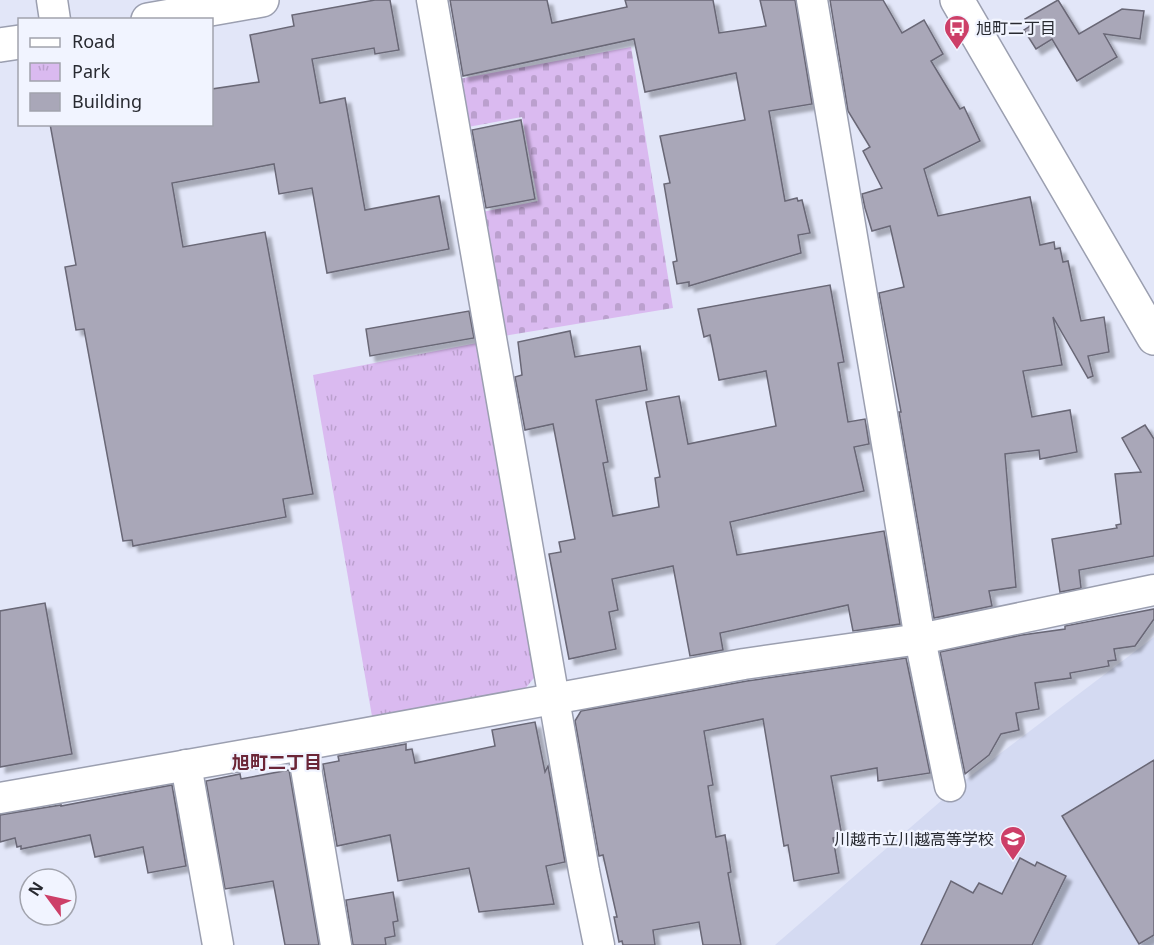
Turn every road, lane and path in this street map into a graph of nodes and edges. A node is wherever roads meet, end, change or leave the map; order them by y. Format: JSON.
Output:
{"nodes":[{"id":1,"x":52,"y":0,"type":"edge"},
{"id":2,"x":262,"y":0,"type":"edge"},
{"id":3,"x":432,"y":0,"type":"edge"},
{"id":4,"x":812,"y":0,"type":"edge"},
{"id":5,"x":957,"y":0,"type":"edge"},
{"id":6,"x":55,"y":18,"type":"edge"},
{"id":7,"x":159,"y":18,"type":"edge"},
{"id":8,"x":18,"y":42,"type":"edge"},
{"id":9,"x":0,"y":45,"type":"edge"},
{"id":10,"x":1154,"y":338,"type":"edge"},
{"id":11,"x":1154,"y":590,"type":"edge"},
{"id":12,"x":920,"y":639,"type":"junction"},
{"id":13,"x":554,"y":698,"type":"junction"},
{"id":14,"x":302,"y":745,"type":"junction"},
{"id":15,"x":186,"y":765,"type":"junction"},
{"id":16,"x":950,"y":786,"type":"dead end"},
{"id":17,"x":0,"y":798,"type":"edge"},
{"id":18,"x":218,"y":945,"type":"edge"},
{"id":19,"x":336,"y":945,"type":"edge"},
{"id":20,"x":598,"y":945,"type":"edge"}],
"edges":[{"from":1,"to":6,"type":"street"},
{"from":2,"to":7,"type":"street"},
{"from":3,"to":13,"type":"street"},
{"from":4,"to":12,"type":"street"},
{"from":5,"to":10,"type":"street"},
{"from":8,"to":9,"type":"street"},
{"from":11,"to":12,"type":"street"},
{"from":12,"to":13,"type":"street"},
{"from":12,"to":16,"type":"street"},
{"from":13,"to":14,"type":"street"},
{"from":13,"to":20,"type":"street"},
{"from":14,"to":15,"type":"street"},
{"from":14,"to":19,"type":"street"},
{"from":15,"to":17,"type":"street"},
{"from":15,"to":18,"type":"street"}]}
